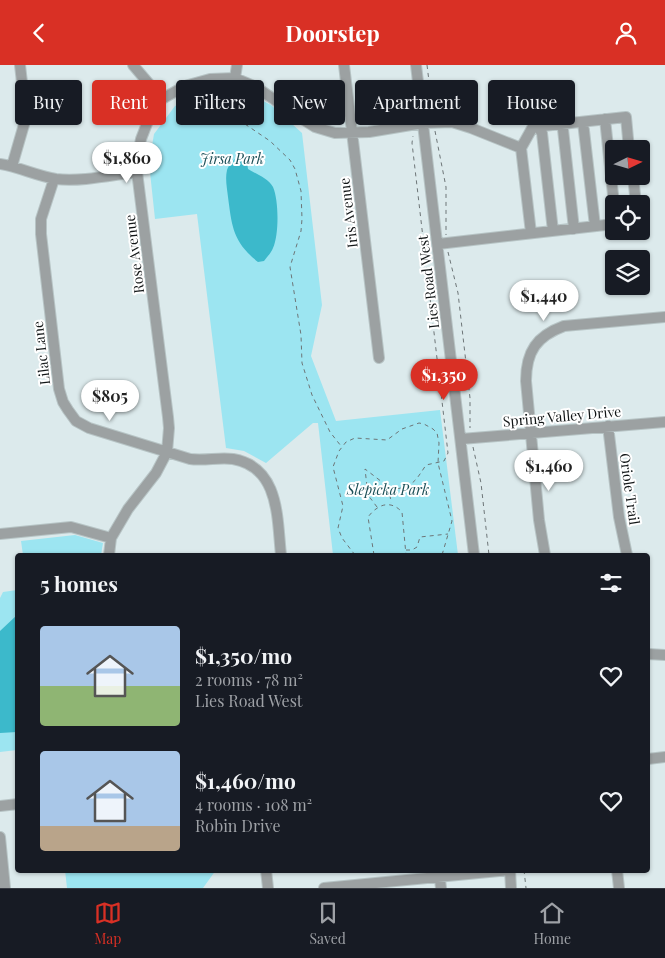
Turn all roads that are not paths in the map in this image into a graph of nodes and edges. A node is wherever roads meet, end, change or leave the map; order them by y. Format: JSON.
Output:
{"nodes":[{"id":1,"x":20,"y":65,"type":"edge"},
{"id":2,"x":133,"y":65,"type":"edge"},
{"id":3,"x":237,"y":65,"type":"edge"},
{"id":4,"x":344,"y":65,"type":"edge"},
{"id":5,"x":416,"y":65,"type":"edge"},
{"id":6,"x":235,"y":78,"type":"junction"},
{"id":7,"x":146,"y":80,"type":"edge"},
{"id":8,"x":418,"y":80,"type":"edge"},
{"id":9,"x":166,"y":97,"type":"edge"},
{"id":10,"x":605,"y":119,"type":"junction"},
{"id":11,"x":583,"y":122,"type":"junction"},
{"id":12,"x":575,"y":123,"type":"edge"},
{"id":13,"x":146,"y":125,"type":"edge"},
{"id":14,"x":412,"y":125,"type":"edge"},
{"id":15,"x":423,"y":125,"type":"edge"},
{"id":16,"x":465,"y":125,"type":"edge"},
{"id":17,"x":533,"y":125,"type":"edge"},
{"id":18,"x":536,"y":125,"type":"edge"},
{"id":19,"x":540,"y":125,"type":"edge"},
{"id":20,"x":562,"y":125,"type":"joint"},
{"id":21,"x":352,"y":133,"type":"junction"},
{"id":22,"x":629,"y":140,"type":"edge"},
{"id":23,"x":521,"y":149,"type":"junction"},
{"id":24,"x":0,"y":164,"type":"edge"},
{"id":25,"x":12,"y":166,"type":"junction"},
{"id":26,"x":137,"y":172,"type":"junction"},
{"id":27,"x":54,"y":179,"type":"junction"},
{"id":28,"x":613,"y":195,"type":"edge"},
{"id":29,"x":605,"y":225,"type":"edge"},
{"id":30,"x":595,"y":226,"type":"junction"},
{"id":31,"x":574,"y":229,"type":"junction"},
{"id":32,"x":553,"y":231,"type":"junction"},
{"id":33,"x":531,"y":233,"type":"junction"},
{"id":34,"x":442,"y":244,"type":"junction"},
{"id":35,"x":665,"y":317,"type":"edge"},
{"id":36,"x":379,"y":357,"type":"dead end"},
{"id":37,"x":665,"y":422,"type":"edge"},
{"id":38,"x":608,"y":426,"type":"junction"},
{"id":39,"x":530,"y":432,"type":"junction"},
{"id":40,"x":466,"y":439,"type":"junction"},
{"id":41,"x":167,"y":452,"type":"junction"},
{"id":42,"x":0,"y":533,"type":"edge"},
{"id":43,"x":111,"y":538,"type":"junction"},
{"id":44,"x":109,"y":553,"type":"edge"},
{"id":45,"x":281,"y":553,"type":"edge"},
{"id":46,"x":474,"y":553,"type":"edge"},
{"id":47,"x":545,"y":553,"type":"edge"},
{"id":48,"x":627,"y":553,"type":"edge"},
{"id":49,"x":650,"y":655,"type":"edge"},
{"id":50,"x":665,"y":655,"type":"edge"},
{"id":51,"x":665,"y":757,"type":"edge"},
{"id":52,"x":650,"y":759,"type":"edge"},
{"id":53,"x":15,"y":804,"type":"edge"},
{"id":54,"x":0,"y":805,"type":"edge"},
{"id":55,"x":0,"y":837,"type":"edge"},
{"id":56,"x":266,"y":873,"type":"edge"},
{"id":57,"x":439,"y":873,"type":"edge"},
{"id":58,"x":510,"y":873,"type":"edge"},
{"id":59,"x":617,"y":873,"type":"edge"},
{"id":60,"x":5,"y":888,"type":"edge"},
{"id":61,"x":268,"y":888,"type":"edge"},
{"id":62,"x":324,"y":888,"type":"edge"},
{"id":63,"x":441,"y":888,"type":"edge"},
{"id":64,"x":511,"y":888,"type":"edge"},
{"id":65,"x":619,"y":888,"type":"edge"}],
"edges":[{"from":1,"to":25,"type":"street"},
{"from":2,"to":7,"type":"street"},
{"from":3,"to":6,"type":"street"},
{"from":4,"to":21,"type":"street","name":"Iris Avenue"},
{"from":5,"to":8,"type":"street","name":"Lies Road West"},
{"from":6,"to":9,"type":"street"},
{"from":6,"to":21,"type":"street"},
{"from":10,"to":11,"type":"street"},
{"from":10,"to":22,"type":"street"},
{"from":10,"to":28,"type":"street"},
{"from":11,"to":12,"type":"street"},
{"from":11,"to":30,"type":"street"},
{"from":13,"to":26,"type":"street","name":"Rose Avenue"},
{"from":14,"to":21,"type":"street"},
{"from":15,"to":34,"type":"street","name":"Lies Road West"},
{"from":16,"to":23,"type":"street"},
{"from":17,"to":23,"type":"street"},
{"from":18,"to":32,"type":"street"},
{"from":19,"to":20,"type":"street"},
{"from":20,"to":31,"type":"street"},
{"from":21,"to":36,"type":"street","name":"Iris Avenue"},
{"from":23,"to":33,"type":"street"},
{"from":24,"to":25,"type":"street"},
{"from":25,"to":27,"type":"street"},
{"from":26,"to":27,"type":"street"},
{"from":26,"to":41,"type":"street","name":"Rose Avenue"},
{"from":27,"to":41,"type":"street","name":"Lilac Lane"},
{"from":29,"to":30,"type":"street"},
{"from":30,"to":31,"type":"street"},
{"from":31,"to":32,"type":"street"},
{"from":32,"to":33,"type":"street"},
{"from":33,"to":34,"type":"street"},
{"from":34,"to":40,"type":"street","name":"Lies Road West"},
{"from":35,"to":39,"type":"street"},
{"from":37,"to":38,"type":"street","name":"Spring Valley Drive"},
{"from":38,"to":39,"type":"street","name":"Spring Valley Drive"},
{"from":38,"to":48,"type":"street","name":"Oriole Trail"},
{"from":39,"to":40,"type":"street","name":"Spring Valley Drive"},
{"from":39,"to":47,"type":"street"},
{"from":40,"to":46,"type":"street","name":"Lies Road West"},
{"from":41,"to":43,"type":"street","name":"Rose Avenue"},
{"from":41,"to":45,"type":"street","name":"Lilac Lane"},
{"from":42,"to":43,"type":"street"},
{"from":43,"to":44,"type":"street","name":"Rose Avenue"},
{"from":49,"to":50,"type":"street"},
{"from":51,"to":52,"type":"street"},
{"from":53,"to":54,"type":"street"},
{"from":55,"to":60,"type":"street"},
{"from":56,"to":61,"type":"street"},
{"from":57,"to":62,"type":"street"},
{"from":57,"to":63,"type":"street"},
{"from":58,"to":64,"type":"street"},
{"from":59,"to":65,"type":"street"}]}
